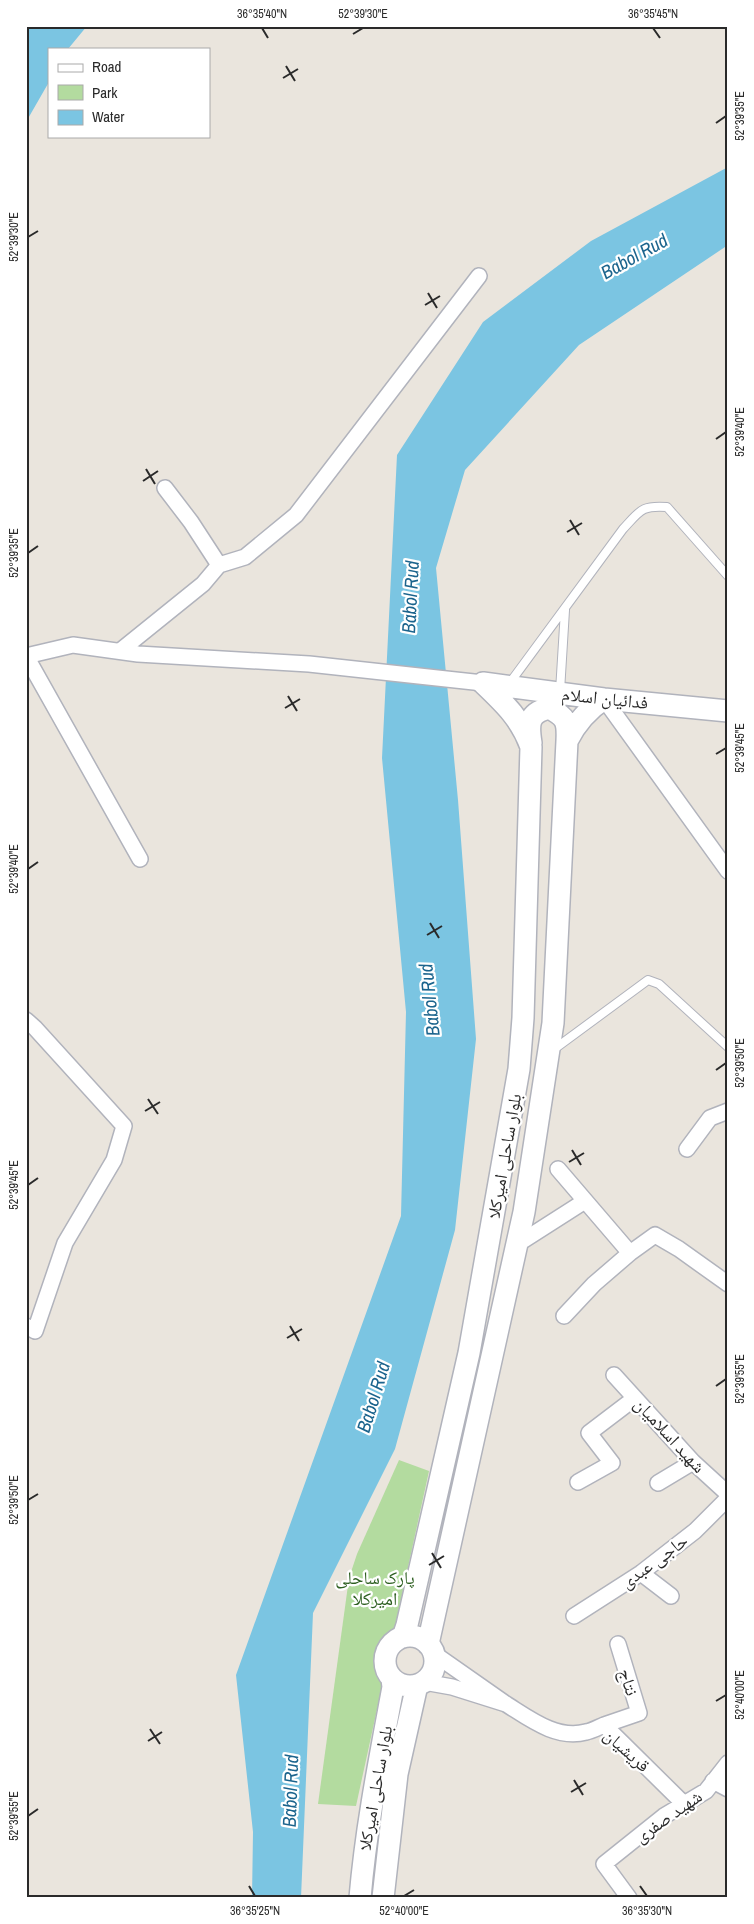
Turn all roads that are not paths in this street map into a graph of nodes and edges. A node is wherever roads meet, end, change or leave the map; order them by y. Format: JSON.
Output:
{"nodes":[{"id":1,"x":479,"y":276,"type":"dead end"},
{"id":2,"x":165,"y":488,"type":"dead end"},
{"id":3,"x":220,"y":565,"type":"junction"},
{"id":4,"x":728,"y":576,"type":"edge"},
{"id":5,"x":565,"y":610,"type":"junction"},
{"id":6,"x":120,"y":651,"type":"junction"},
{"id":7,"x":26,"y":656,"type":"edge"},
{"id":8,"x":483,"y":684,"type":"junction"},
{"id":9,"x":507,"y":687,"type":"junction"},
{"id":10,"x":560,"y":693,"type":"junction"},
{"id":11,"x":604,"y":699,"type":"junction"},
{"id":12,"x":728,"y":711,"type":"edge"},
{"id":13,"x":567,"y":741,"type":"junction"},
{"id":14,"x":531,"y":748,"type":"junction"},
{"id":15,"x":140,"y":859,"type":"dead end"},
{"id":16,"x":728,"y":871,"type":"edge"},
{"id":17,"x":26,"y":1020,"type":"edge"},
{"id":18,"x":728,"y":1047,"type":"edge"},
{"id":19,"x":548,"y":1054,"type":"junction"},
{"id":20,"x":728,"y":1111,"type":"edge"},
{"id":21,"x":687,"y":1148,"type":"dead end"},
{"id":22,"x":558,"y":1169,"type":"dead end"},
{"id":23,"x":585,"y":1200,"type":"junction"},
{"id":24,"x":524,"y":1240,"type":"dead end"},
{"id":25,"x":630,"y":1253,"type":"junction"},
{"id":26,"x":728,"y":1284,"type":"edge"},
{"id":27,"x":564,"y":1316,"type":"dead end"},
{"id":28,"x":26,"y":1326,"type":"edge"},
{"id":29,"x":614,"y":1375,"type":"dead end"},
{"id":30,"x":636,"y":1398,"type":"junction"},
{"id":31,"x":693,"y":1462,"type":"junction"},
{"id":32,"x":578,"y":1482,"type":"dead end"},
{"id":33,"x":658,"y":1483,"type":"dead end"},
{"id":34,"x":728,"y":1494,"type":"edge"},
{"id":35,"x":728,"y":1498,"type":"edge"},
{"id":36,"x":640,"y":1573,"type":"junction"},
{"id":37,"x":671,"y":1596,"type":"dead end"},
{"id":38,"x":574,"y":1616,"type":"dead end"},
{"id":39,"x":403,"y":1637,"type":"junction"},
{"id":40,"x":618,"y":1644,"type":"dead end"},
{"id":41,"x":431,"y":1648,"type":"junction"},
{"id":42,"x":392,"y":1679,"type":"junction"},
{"id":43,"x":421,"y":1683,"type":"junction"},
{"id":44,"x":506,"y":1704,"type":"junction"},
{"id":45,"x":604,"y":1724,"type":"junction"},
{"id":46,"x":728,"y":1763,"type":"edge"},
{"id":47,"x":713,"y":1781,"type":"junction"},
{"id":48,"x":728,"y":1789,"type":"edge"},
{"id":49,"x":684,"y":1804,"type":"junction"},
{"id":50,"x":360,"y":1898,"type":"edge"},
{"id":51,"x":383,"y":1898,"type":"edge"},
{"id":52,"x":629,"y":1898,"type":"edge"}],
"edges":[{"from":1,"to":3,"type":"street"},
{"from":2,"to":3,"type":"street"},
{"from":3,"to":6,"type":"street"},
{"from":4,"to":5,"type":"lane"},
{"from":5,"to":9,"type":"lane"},
{"from":5,"to":10,"type":"lane"},
{"from":6,"to":7,"type":"street"},
{"from":6,"to":8,"type":"street"},
{"from":7,"to":15,"type":"street"},
{"from":8,"to":9,"type":"main road","name":"فدائیان اسلام"},
{"from":8,"to":14,"type":"main road","name":"بلوار ساحلی امیرکلا"},
{"from":9,"to":10,"type":"main road","name":"فدائیان اسلام"},
{"from":10,"to":11,"type":"main road","name":"فدائیان اسلام"},
{"from":11,"to":12,"type":"main road","name":"فدائیان اسلام"},
{"from":11,"to":13,"type":"main road","name":"بلوار ساحلی امیرکلا"},
{"from":11,"to":16,"type":"street"},
{"from":13,"to":14,"type":"main road"},
{"from":13,"to":19,"type":"main road","name":"بلوار ساحلی امیرکلا"},
{"from":14,"to":39,"type":"main road","name":"بلوار ساحلی امیرکلا"},
{"from":17,"to":28,"type":"street"},
{"from":18,"to":19,"type":"lane"},
{"from":19,"to":41,"type":"main road","name":"بلوار ساحلی امیرکلا"},
{"from":20,"to":21,"type":"street"},
{"from":22,"to":23,"type":"street"},
{"from":23,"to":24,"type":"street"},
{"from":23,"to":25,"type":"street"},
{"from":25,"to":26,"type":"street"},
{"from":25,"to":27,"type":"street"},
{"from":29,"to":30,"type":"street","name":"شهید اسلامیان"},
{"from":30,"to":31,"type":"street","name":"شهید اسلامیان"},
{"from":30,"to":32,"type":"street"},
{"from":31,"to":33,"type":"street"},
{"from":31,"to":34,"type":"street","name":"شهید اسلامیان"},
{"from":35,"to":36,"type":"street","name":"حاجی عبدی"},
{"from":36,"to":37,"type":"street"},
{"from":36,"to":38,"type":"street","name":"حاجی عبدی"},
{"from":39,"to":41,"type":"main road"},
{"from":39,"to":42,"type":"main road"},
{"from":40,"to":45,"type":"street","name":"نتاج"},
{"from":41,"to":43,"type":"main road"},
{"from":41,"to":44,"type":"street"},
{"from":42,"to":43,"type":"main road"},
{"from":42,"to":50,"type":"main road","name":"بلوار ساحلی امیرکلا"},
{"from":43,"to":44,"type":"street"},
{"from":43,"to":51,"type":"main road","name":"بلوار ساحلی امیرکلا"},
{"from":44,"to":45,"type":"street","name":"قریشیان"},
{"from":45,"to":49,"type":"street","name":"قریشیان"},
{"from":46,"to":47,"type":"street","name":"شهید صفری"},
{"from":47,"to":48,"type":"street"},
{"from":47,"to":49,"type":"street","name":"شهید صفری"},
{"from":49,"to":52,"type":"street","name":"شهید صفری"}]}
